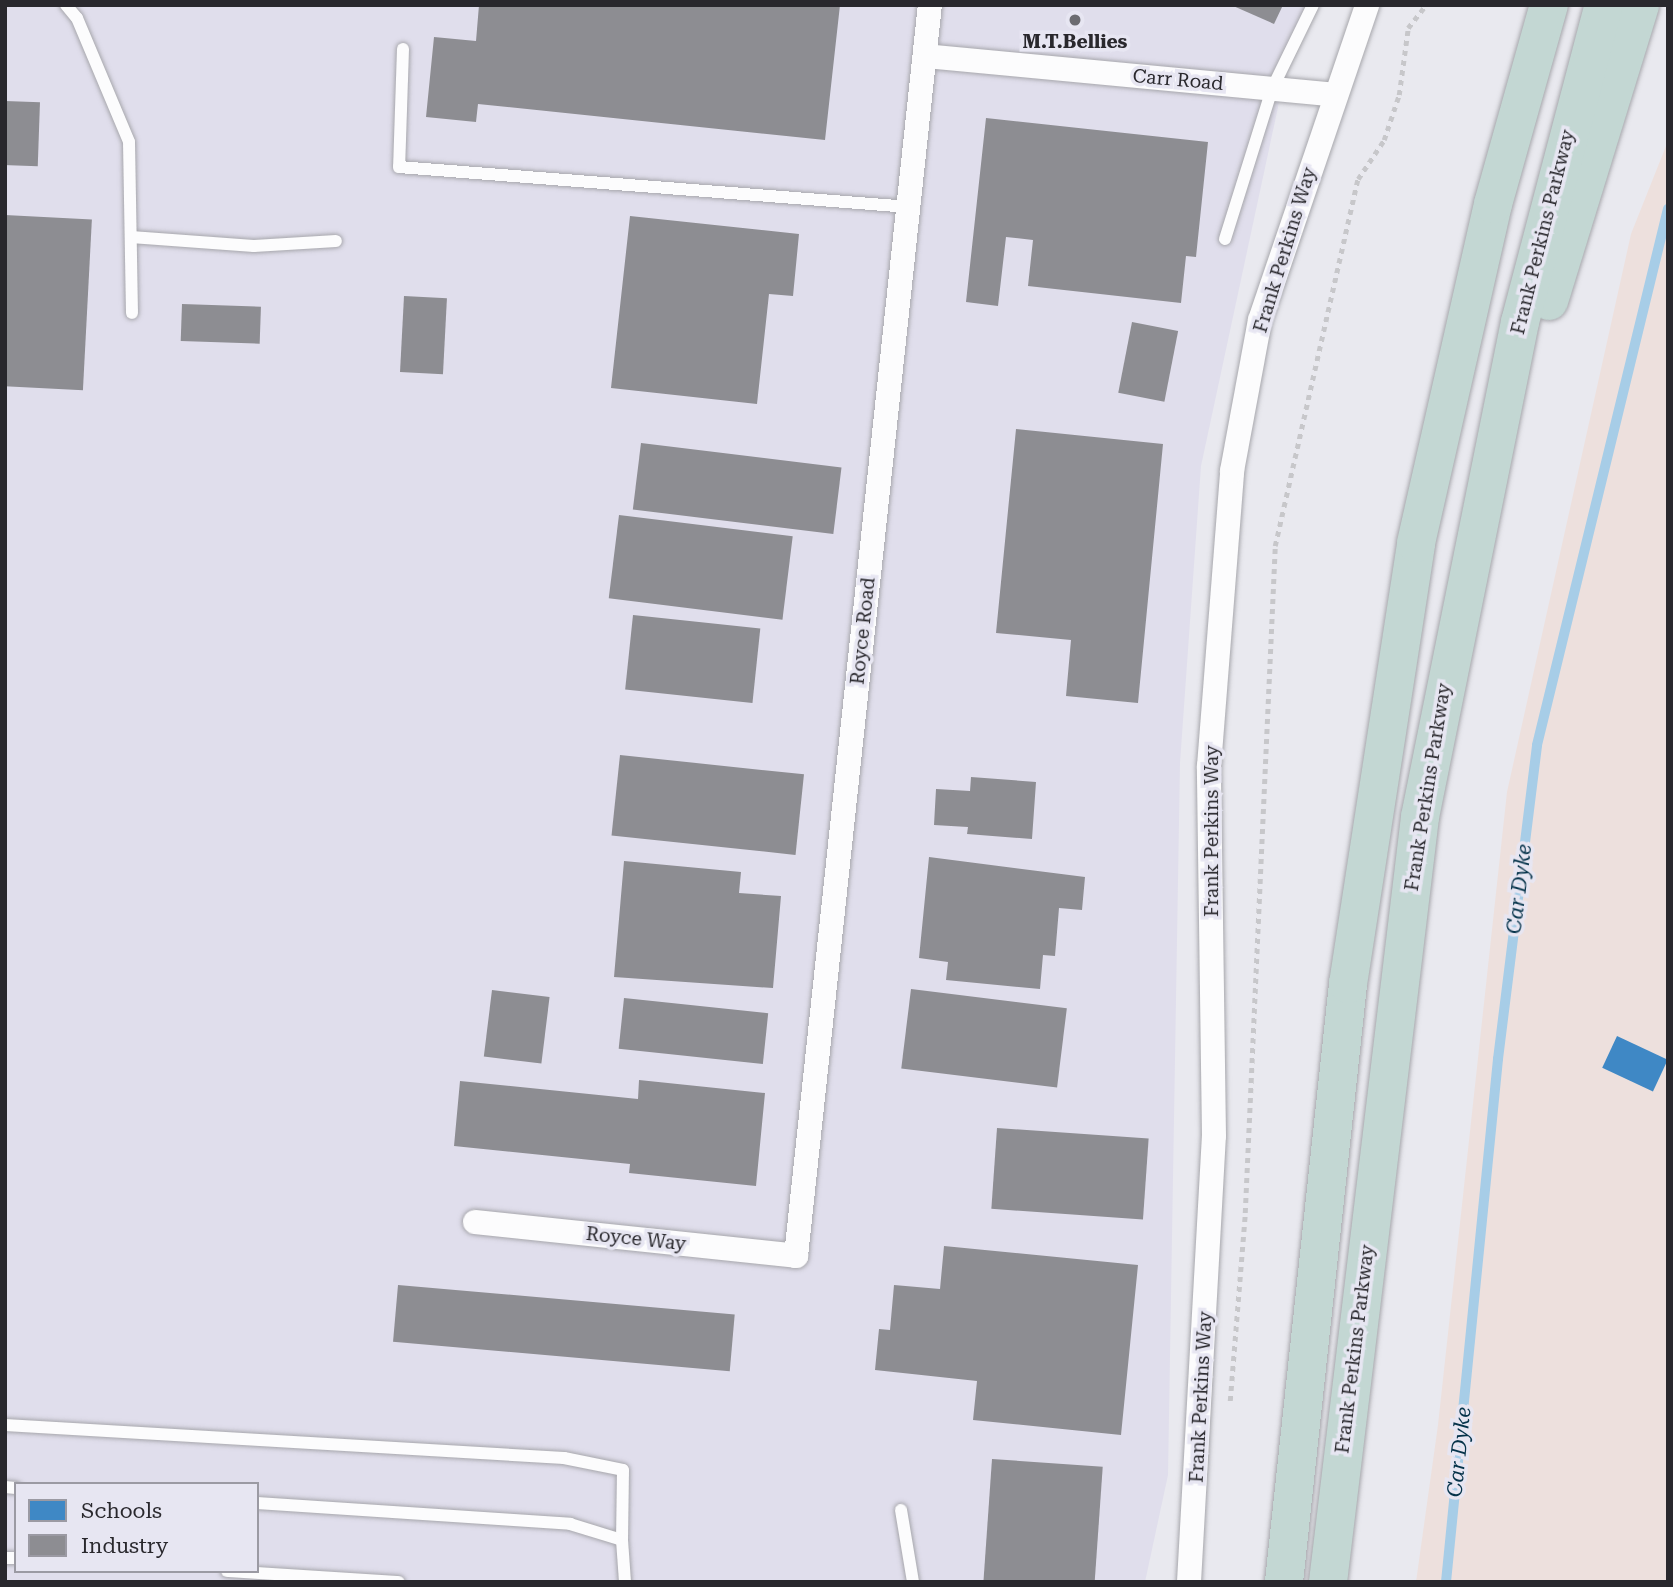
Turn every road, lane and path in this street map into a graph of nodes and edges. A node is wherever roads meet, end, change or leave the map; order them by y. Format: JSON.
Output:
{"nodes":[{"id":1,"x":66,"y":5,"type":"edge"},
{"id":2,"x":930,"y":5,"type":"edge"},
{"id":3,"x":1313,"y":5,"type":"edge"},
{"id":4,"x":1367,"y":5,"type":"edge"},
{"id":5,"x":1426,"y":5,"type":"edge"},
{"id":6,"x":1549,"y":5,"type":"edge"},
{"id":7,"x":1604,"y":5,"type":"edge"},
{"id":8,"x":1640,"y":5,"type":"edge"},
{"id":9,"x":403,"y":48,"type":"dead end"},
{"id":10,"x":925,"y":56,"type":"junction"},
{"id":11,"x":1272,"y":89,"type":"junction"},
{"id":12,"x":1335,"y":95,"type":"junction"},
{"id":13,"x":909,"y":207,"type":"junction"},
{"id":14,"x":131,"y":237,"type":"junction"},
{"id":15,"x":1225,"y":239,"type":"dead end"},
{"id":16,"x":337,"y":241,"type":"dead end"},
{"id":17,"x":132,"y":313,"type":"dead end"},
{"id":18,"x":1492,"y":450,"type":"junction"},
{"id":19,"x":475,"y":1222,"type":"dead end"},
{"id":20,"x":796,"y":1256,"type":"joint"},
{"id":21,"x":1230,"y":1404,"type":"dead end"},
{"id":22,"x":5,"y":1425,"type":"edge"},
{"id":23,"x":259,"y":1503,"type":"edge"},
{"id":24,"x":901,"y":1510,"type":"dead end"},
{"id":25,"x":622,"y":1540,"type":"junction"},
{"id":26,"x":258,"y":1573,"type":"edge"},
{"id":27,"x":399,"y":1582,"type":"edge"},
{"id":28,"x":625,"y":1582,"type":"edge"},
{"id":29,"x":913,"y":1582,"type":"edge"},
{"id":30,"x":1189,"y":1582,"type":"edge"},
{"id":31,"x":1284,"y":1582,"type":"edge"},
{"id":32,"x":1328,"y":1582,"type":"edge"}],
"edges":[{"from":1,"to":14,"type":"lane"},
{"from":2,"to":10,"type":"street","name":"Royce Road"},
{"from":3,"to":11,"type":"lane"},
{"from":4,"to":12,"type":"street"},
{"from":5,"to":21,"type":"path"},
{"from":6,"to":31,"type":"highway"},
{"from":7,"to":18,"type":"highway","name":"Frank Perkins Parkway"},
{"from":8,"to":18,"type":"highway"},
{"from":9,"to":13,"type":"lane"},
{"from":10,"to":11,"type":"street","name":"Carr Road"},
{"from":10,"to":13,"type":"street","name":"Royce Road"},
{"from":11,"to":12,"type":"street","name":"Carr Road"},
{"from":11,"to":15,"type":"lane"},
{"from":12,"to":30,"type":"street","name":"Frank Perkins Way"},
{"from":13,"to":20,"type":"street","name":"Royce Road"},
{"from":14,"to":16,"type":"lane"},
{"from":14,"to":17,"type":"lane"},
{"from":18,"to":32,"type":"highway","name":"Frank Perkins Parkway"},
{"from":19,"to":20,"type":"street","name":"Royce Way"},
{"from":22,"to":25,"type":"lane"},
{"from":23,"to":25,"type":"lane"},
{"from":24,"to":29,"type":"lane"},
{"from":25,"to":28,"type":"lane"},
{"from":26,"to":27,"type":"lane"}]}
